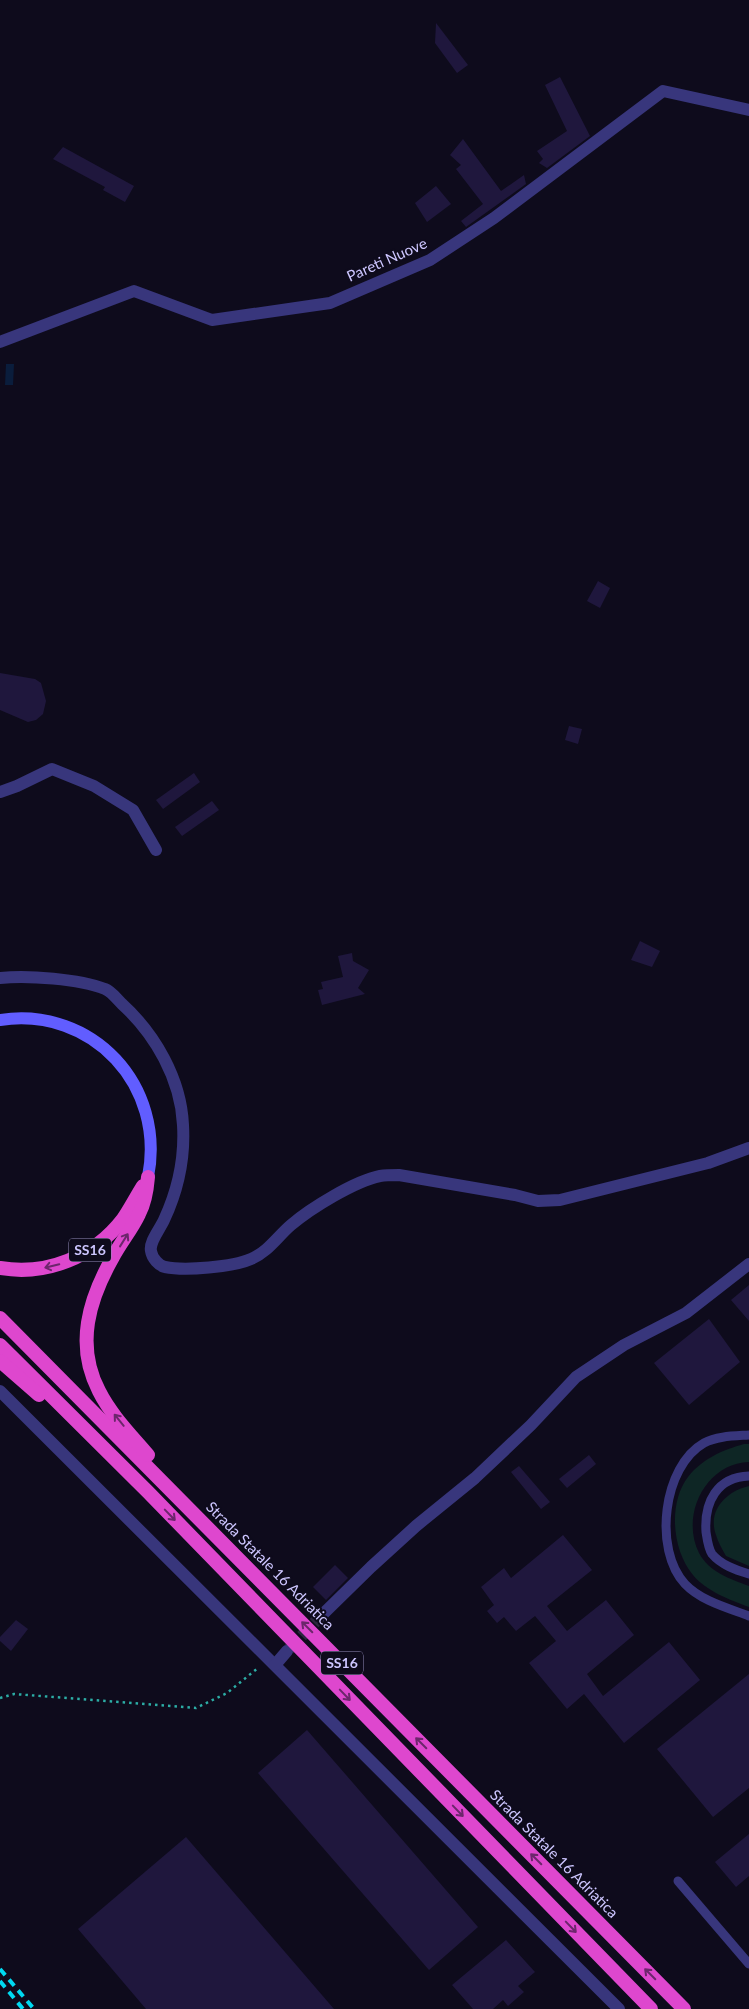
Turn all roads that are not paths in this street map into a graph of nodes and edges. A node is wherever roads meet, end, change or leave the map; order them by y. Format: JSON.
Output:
{"nodes":[{"id":1,"x":749,"y":110,"type":"edge"},
{"id":2,"x":0,"y":342,"type":"edge"},
{"id":3,"x":0,"y":792,"type":"edge"},
{"id":4,"x":156,"y":850,"type":"dead end"},
{"id":5,"x":0,"y":978,"type":"edge"},
{"id":6,"x":0,"y":1020,"type":"edge"},
{"id":7,"x":749,"y":1148,"type":"edge"},
{"id":8,"x":148,"y":1177,"type":"junction"},
{"id":9,"x":749,"y":1264,"type":"edge"},
{"id":10,"x":0,"y":1268,"type":"edge"},
{"id":11,"x":0,"y":1318,"type":"edge"},
{"id":12,"x":0,"y":1345,"type":"edge"},
{"id":13,"x":0,"y":1361,"type":"edge"},
{"id":14,"x":0,"y":1391,"type":"edge"},
{"id":15,"x":749,"y":1435,"type":"edge"},
{"id":16,"x":749,"y":1476,"type":"edge"},
{"id":17,"x":148,"y":1492,"type":"junction"},
{"id":18,"x":206,"y":1525,"type":"junction"},
{"id":19,"x":749,"y":1574,"type":"edge"},
{"id":20,"x":322,"y":1615,"type":"tunnel mouth"},
{"id":21,"x":749,"y":1616,"type":"edge"},
{"id":22,"x":287,"y":1652,"type":"tunnel mouth"},
{"id":23,"x":272,"y":1662,"type":"junction"},
{"id":24,"x":678,"y":1881,"type":"dead end"},
{"id":25,"x":749,"y":1964,"type":"edge"},
{"id":26,"x":618,"y":2009,"type":"edge"},
{"id":27,"x":651,"y":2009,"type":"edge"},
{"id":28,"x":684,"y":2009,"type":"edge"}],
"edges":[{"from":1,"to":2,"type":"street","name":"Pareti Nuove"},
{"from":3,"to":4,"type":"street"},
{"from":5,"to":7,"type":"street"},
{"from":6,"to":8,"type":"main road"},
{"from":8,"to":10,"type":"highway","number":"SS16","one_way":true},
{"from":18,"to":8,"type":"highway","number":"SS16","one_way":true},
{"from":9,"to":20,"type":"street"},
{"from":11,"to":18,"type":"highway","name":"Strada Statale 16 Adriatica","number":"SS16"},
{"from":12,"to":17,"type":"highway","number":"SS16"},
{"from":13,"to":17,"type":"highway","number":"SS16"},
{"from":14,"to":23,"type":"street"},
{"from":15,"to":21,"type":"lane"},
{"from":16,"to":19,"type":"lane"},
{"from":17,"to":27,"type":"highway","number":"SS16","one_way":true},
{"from":28,"to":18,"type":"highway","name":"Strada Statale 16 Adriatica","number":"SS16","one_way":true},
{"from":22,"to":23,"type":"street"},
{"from":23,"to":26,"type":"street"},
{"from":24,"to":25,"type":"lane"}]}
